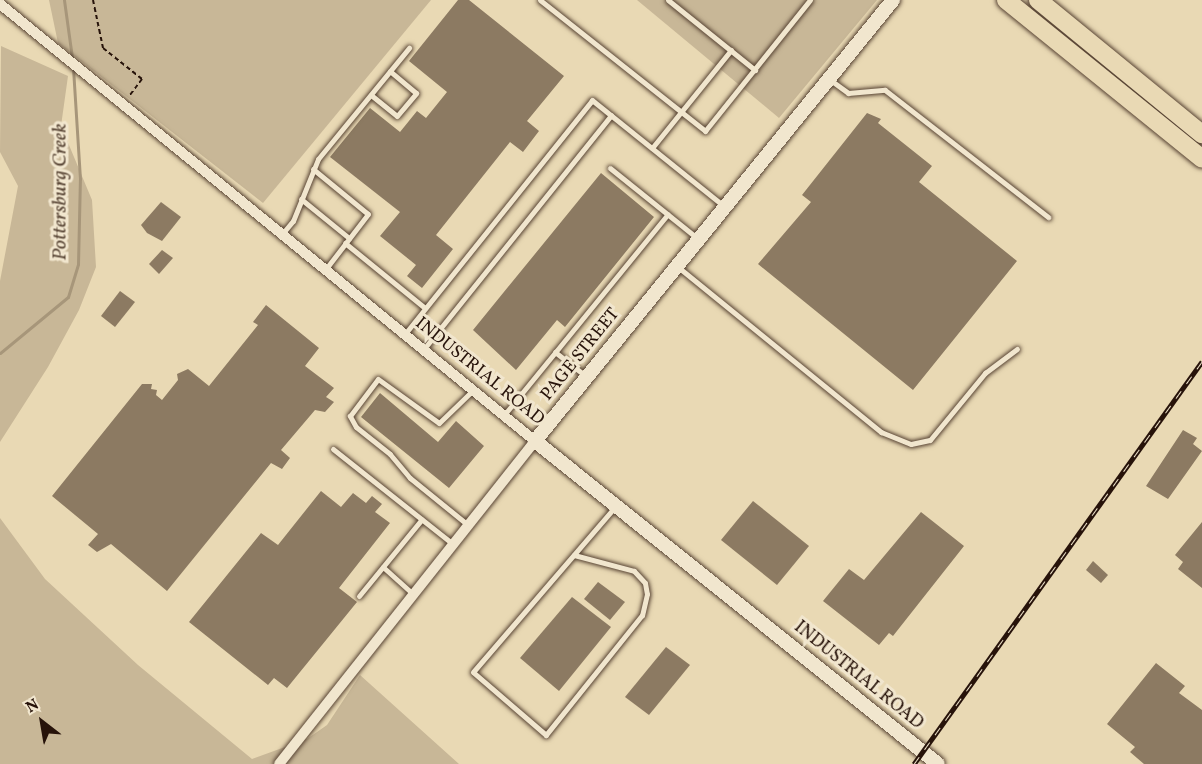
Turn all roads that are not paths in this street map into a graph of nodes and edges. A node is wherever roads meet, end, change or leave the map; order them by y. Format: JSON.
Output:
{"nodes":[{"id":1,"x":540,"y":0,"type":"edge"},
{"id":2,"x":668,"y":0,"type":"edge"},
{"id":3,"x":810,"y":0,"type":"edge"},
{"id":4,"x":893,"y":0,"type":"edge"},
{"id":5,"x":1006,"y":0,"type":"edge"},
{"id":6,"x":1038,"y":0,"type":"edge"},
{"id":7,"x":0,"y":4,"type":"edge"},
{"id":8,"x":409,"y":48,"type":"dead end"},
{"id":9,"x":731,"y":50,"type":"junction"},
{"id":10,"x":755,"y":70,"type":"junction"},
{"id":11,"x":390,"y":71,"type":"junction"},
{"id":12,"x":828,"y":78,"type":"junction"},
{"id":13,"x":371,"y":95,"type":"junction"},
{"id":14,"x":681,"y":112,"type":"junction"},
{"id":15,"x":611,"y":115,"type":"junction"},
{"id":16,"x":1202,"y":134,"type":"edge"},
{"id":17,"x":652,"y":148,"type":"junction"},
{"id":18,"x":1202,"y":159,"type":"edge"},
{"id":19,"x":610,"y":168,"type":"dead end"},
{"id":20,"x":313,"y":170,"type":"junction"},
{"id":21,"x":301,"y":199,"type":"junction"},
{"id":22,"x":724,"y":206,"type":"junction"},
{"id":23,"x":668,"y":214,"type":"junction"},
{"id":24,"x":1048,"y":216,"type":"dead end"},
{"id":25,"x":281,"y":235,"type":"junction"},
{"id":26,"x":349,"y":238,"type":"junction"},
{"id":27,"x":698,"y":239,"type":"junction"},
{"id":28,"x":345,"y":243,"type":"junction"},
{"id":29,"x":677,"y":266,"type":"junction"},
{"id":30,"x":325,"y":270,"type":"junction"},
{"id":31,"x":425,"y":308,"type":"junction"},
{"id":32,"x":404,"y":334,"type":"junction"},
{"id":33,"x":423,"y":350,"type":"junction"},
{"id":34,"x":1017,"y":350,"type":"dead end"},
{"id":35,"x":555,"y":352,"type":"junction"},
{"id":36,"x":587,"y":377,"type":"junction"},
{"id":37,"x":472,"y":391,"type":"junction"},
{"id":38,"x":503,"y":416,"type":"junction"},
{"id":39,"x":535,"y":441,"type":"junction"},
{"id":40,"x":333,"y":449,"type":"dead end"},
{"id":41,"x":616,"y":506,"type":"junction"},
{"id":42,"x":422,"y":519,"type":"junction"},
{"id":43,"x":468,"y":525,"type":"junction"},
{"id":44,"x":453,"y":544,"type":"junction"},
{"id":45,"x":574,"y":555,"type":"junction"},
{"id":46,"x":383,"y":567,"type":"junction"},
{"id":47,"x":413,"y":594,"type":"junction"},
{"id":48,"x":359,"y":596,"type":"dead end"},
{"id":49,"x":279,"y":764,"type":"edge"},
{"id":50,"x":938,"y":764,"type":"edge"}],
"edges":[{"from":1,"to":14,"type":"lane"},
{"from":2,"to":9,"type":"lane"},
{"from":3,"to":10,"type":"lane"},
{"from":4,"to":12,"type":"street","name":"PAGE STREET"},
{"from":5,"to":18,"type":"highway"},
{"from":6,"to":16,"type":"highway"},
{"from":7,"to":25,"type":"street","name":"INDUSTRIAL ROAD"},
{"from":8,"to":11,"type":"lane"},
{"from":9,"to":10,"type":"lane"},
{"from":9,"to":14,"type":"lane"},
{"from":10,"to":14,"type":"lane"},
{"from":11,"to":13,"type":"lane"},
{"from":11,"to":13,"type":"lane"},
{"from":12,"to":22,"type":"street","name":"PAGE STREET"},
{"from":12,"to":24,"type":"lane"},
{"from":13,"to":20,"type":"lane"},
{"from":14,"to":17,"type":"lane"},
{"from":15,"to":17,"type":"lane"},
{"from":15,"to":31,"type":"lane"},
{"from":15,"to":33,"type":"lane"},
{"from":17,"to":22,"type":"lane"},
{"from":19,"to":23,"type":"lane"},
{"from":20,"to":21,"type":"lane"},
{"from":20,"to":26,"type":"lane"},
{"from":21,"to":25,"type":"lane"},
{"from":21,"to":26,"type":"lane"},
{"from":22,"to":27,"type":"street","name":"PAGE STREET"},
{"from":23,"to":27,"type":"lane"},
{"from":23,"to":35,"type":"lane"},
{"from":25,"to":30,"type":"street","name":"INDUSTRIAL ROAD"},
{"from":26,"to":28,"type":"lane"},
{"from":27,"to":29,"type":"street","name":"PAGE STREET"},
{"from":28,"to":30,"type":"lane"},
{"from":28,"to":31,"type":"lane"},
{"from":29,"to":34,"type":"lane"},
{"from":29,"to":36,"type":"street","name":"PAGE STREET"},
{"from":30,"to":32,"type":"street","name":"INDUSTRIAL ROAD"},
{"from":31,"to":32,"type":"lane"},
{"from":32,"to":33,"type":"street","name":"INDUSTRIAL ROAD"},
{"from":33,"to":37,"type":"street","name":"INDUSTRIAL ROAD"},
{"from":35,"to":36,"type":"lane"},
{"from":35,"to":38,"type":"lane"},
{"from":36,"to":39,"type":"street","name":"PAGE STREET"},
{"from":37,"to":38,"type":"street","name":"INDUSTRIAL ROAD"},
{"from":37,"to":43,"type":"lane"},
{"from":38,"to":39,"type":"street","name":"INDUSTRIAL ROAD"},
{"from":39,"to":41,"type":"street","name":"INDUSTRIAL ROAD"},
{"from":39,"to":43,"type":"street","name":"PAGE STREET"},
{"from":40,"to":42,"type":"lane"},
{"from":41,"to":45,"type":"lane"},
{"from":41,"to":50,"type":"street","name":"INDUSTRIAL ROAD"},
{"from":42,"to":44,"type":"lane"},
{"from":42,"to":46,"type":"lane"},
{"from":43,"to":44,"type":"street","name":"PAGE STREET"},
{"from":44,"to":47,"type":"street","name":"PAGE STREET"},
{"from":45,"to":45,"type":"lane"},
{"from":46,"to":47,"type":"lane"},
{"from":46,"to":48,"type":"lane"},
{"from":47,"to":49,"type":"street","name":"PAGE STREET"}]}
